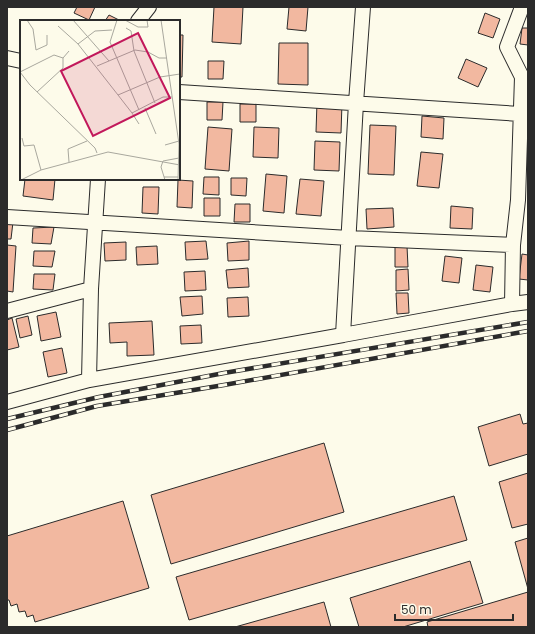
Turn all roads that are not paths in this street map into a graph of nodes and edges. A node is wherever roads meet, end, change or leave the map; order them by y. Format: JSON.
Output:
{"nodes":[{"id":1,"x":149,"y":7,"type":"edge"},
{"id":2,"x":363,"y":7,"type":"edge"},
{"id":3,"x":522,"y":7,"type":"edge"},
{"id":4,"x":139,"y":20,"type":"edge"},
{"id":5,"x":7,"y":58,"type":"edge"},
{"id":6,"x":20,"y":61,"type":"edge"},
{"id":7,"x":180,"y":92,"type":"edge"},
{"id":8,"x":356,"y":103,"type":"junction"},
{"id":9,"x":520,"y":114,"type":"junction"},
{"id":10,"x":98,"y":180,"type":"edge"},
{"id":11,"x":523,"y":200,"type":"edge"},
{"id":12,"x":7,"y":217,"type":"edge"},
{"id":13,"x":95,"y":222,"type":"junction"},
{"id":14,"x":349,"y":238,"type":"junction"},
{"id":15,"x":513,"y":245,"type":"junction"},
{"id":16,"x":91,"y":289,"type":"junction"},
{"id":17,"x":528,"y":302,"type":"edge"},
{"id":18,"x":512,"y":304,"type":"junction"},
{"id":19,"x":7,"y":310,"type":"edge"},
{"id":20,"x":343,"y":335,"type":"junction"},
{"id":21,"x":89,"y":380,"type":"junction"},
{"id":22,"x":7,"y":402,"type":"edge"}],
"edges":[{"from":1,"to":4,"type":"street"},
{"from":2,"to":8,"type":"street"},
{"from":3,"to":9,"type":"street"},
{"from":5,"to":6,"type":"street"},
{"from":7,"to":8,"type":"street"},
{"from":8,"to":9,"type":"street"},
{"from":8,"to":14,"type":"street"},
{"from":9,"to":11,"type":"street"},
{"from":10,"to":13,"type":"street"},
{"from":11,"to":15,"type":"street"},
{"from":12,"to":13,"type":"street"},
{"from":13,"to":14,"type":"street"},
{"from":13,"to":16,"type":"street"},
{"from":14,"to":15,"type":"street"},
{"from":14,"to":20,"type":"street"},
{"from":15,"to":18,"type":"street"},
{"from":16,"to":19,"type":"street"},
{"from":16,"to":21,"type":"street"},
{"from":17,"to":18,"type":"street"},
{"from":18,"to":20,"type":"street"},
{"from":20,"to":21,"type":"street"},
{"from":21,"to":22,"type":"street"}]}
